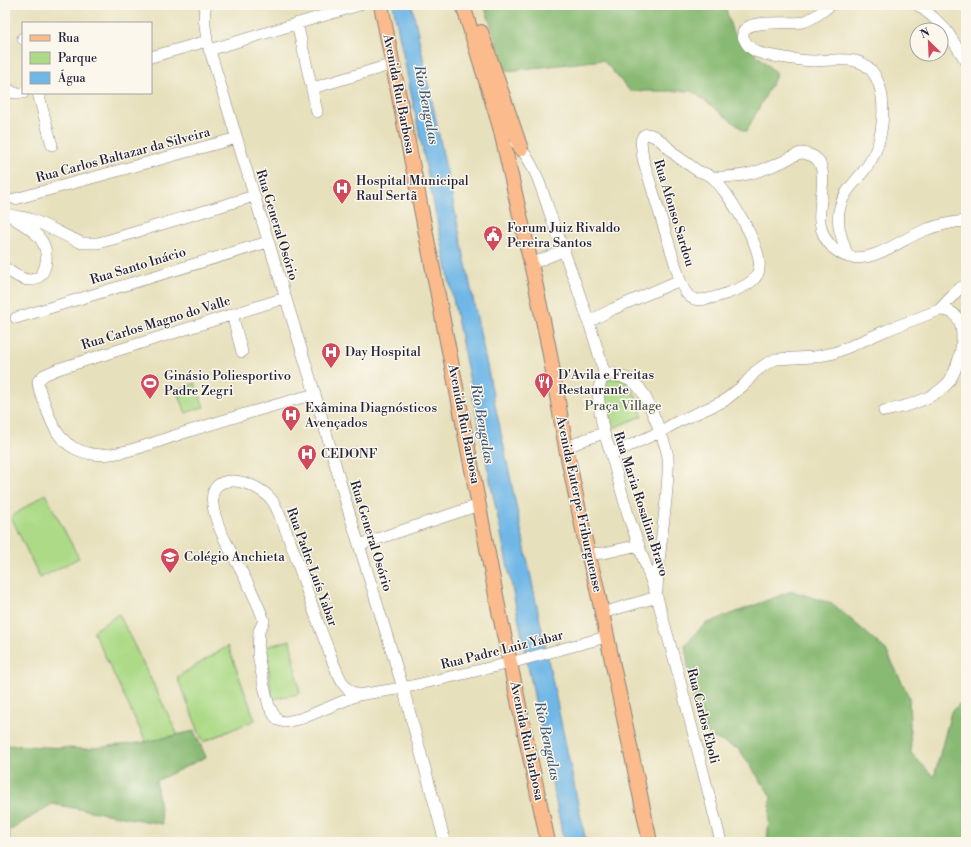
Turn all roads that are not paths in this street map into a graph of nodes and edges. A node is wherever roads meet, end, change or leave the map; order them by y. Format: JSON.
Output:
{"nodes":[{"id":1,"x":359,"y":5,"type":"edge"},
{"id":2,"x":381,"y":5,"type":"edge"},
{"id":3,"x":457,"y":5,"type":"edge"},
{"id":4,"x":831,"y":5,"type":"edge"},
{"id":5,"x":918,"y":5,"type":"edge"},
{"id":6,"x":205,"y":6,"type":"edge"},
{"id":7,"x":467,"y":8,"type":"edge"},
{"id":8,"x":297,"y":23,"type":"junction"},
{"id":9,"x":208,"y":45,"type":"junction"},
{"id":10,"x":152,"y":57,"type":"edge"},
{"id":11,"x":966,"y":61,"type":"edge"},
{"id":12,"x":393,"y":64,"type":"junction"},
{"id":13,"x":5,"y":87,"type":"edge"},
{"id":14,"x":313,"y":88,"type":"junction"},
{"id":15,"x":22,"y":93,"type":"edge"},
{"id":16,"x":38,"y":94,"type":"edge"},
{"id":17,"x":318,"y":112,"type":"dead end"},
{"id":18,"x":500,"y":127,"type":"junction"},
{"id":19,"x":237,"y":138,"type":"junction"},
{"id":20,"x":52,"y":144,"type":"dead end"},
{"id":21,"x":522,"y":149,"type":"junction"},
{"id":22,"x":712,"y":177,"type":"junction"},
{"id":23,"x":254,"y":196,"type":"junction"},
{"id":24,"x":15,"y":199,"type":"dead end"},
{"id":25,"x":7,"y":214,"type":"edge"},
{"id":26,"x":966,"y":221,"type":"edge"},
{"id":27,"x":268,"y":242,"type":"junction"},
{"id":28,"x":565,"y":250,"type":"junction"},
{"id":29,"x":848,"y":257,"type":"junction"},
{"id":30,"x":531,"y":264,"type":"junction"},
{"id":31,"x":5,"y":268,"type":"edge"},
{"id":32,"x":680,"y":280,"type":"junction"},
{"id":33,"x":966,"y":286,"type":"edge"},
{"id":34,"x":285,"y":298,"type":"junction"},
{"id":35,"x":939,"y":310,"type":"junction"},
{"id":36,"x":232,"y":314,"type":"junction"},
{"id":37,"x":16,"y":318,"type":"dead end"},
{"id":38,"x":588,"y":322,"type":"junction"},
{"id":39,"x":242,"y":352,"type":"dead end"},
{"id":40,"x":604,"y":372,"type":"junction"},
{"id":41,"x":315,"y":394,"type":"junction"},
{"id":42,"x":884,"y":411,"type":"dead end"},
{"id":43,"x":660,"y":432,"type":"junction"},
{"id":44,"x":604,"y":433,"type":"junction"},
{"id":45,"x":566,"y":448,"type":"junction"},
{"id":46,"x":611,"y":454,"type":"junction"},
{"id":47,"x":480,"y":506,"type":"junction"},
{"id":48,"x":359,"y":545,"type":"junction"},
{"id":49,"x":638,"y":546,"type":"junction"},
{"id":50,"x":588,"y":554,"type":"junction"},
{"id":51,"x":657,"y":597,"type":"junction"},
{"id":52,"x":602,"y":613,"type":"junction"},
{"id":53,"x":606,"y":637,"type":"junction"},
{"id":54,"x":510,"y":663,"type":"junction"},
{"id":55,"x":404,"y":688,"type":"junction"},
{"id":56,"x":358,"y":695,"type":"junction"},
{"id":57,"x":443,"y":837,"type":"edge"},
{"id":58,"x":454,"y":842,"type":"edge"},
{"id":59,"x":548,"y":842,"type":"edge"},
{"id":60,"x":650,"y":842,"type":"edge"},
{"id":61,"x":721,"y":842,"type":"edge"}],
"edges":[{"from":1,"to":8,"type":"street"},
{"from":2,"to":12,"type":"main road","name":"Avenida Rui Barbosa"},
{"from":3,"to":7,"type":"main road"},
{"from":4,"to":29,"type":"street"},
{"from":5,"to":11,"type":"street"},
{"from":6,"to":9,"type":"street","name":"Rua General Osório"},
{"from":7,"to":18,"type":"main road","name":"Avenida Euterpe Friburguense"},
{"from":7,"to":21,"type":"main road"},
{"from":8,"to":9,"type":"street"},
{"from":8,"to":14,"type":"street"},
{"from":9,"to":10,"type":"street"},
{"from":9,"to":19,"type":"street","name":"Rua General Osório"},
{"from":12,"to":14,"type":"street"},
{"from":12,"to":47,"type":"main road","name":"Avenida Rui Barbosa"},
{"from":13,"to":15,"type":"street"},
{"from":14,"to":17,"type":"street"},
{"from":16,"to":20,"type":"street"},
{"from":18,"to":21,"type":"street"},
{"from":18,"to":30,"type":"main road","name":"Avenida Euterpe Friburguense"},
{"from":19,"to":23,"type":"street","name":"Rua General Osório"},
{"from":19,"to":24,"type":"street","name":"Rua Carlos Baltazar da Silveira"},
{"from":21,"to":28,"type":"street"},
{"from":22,"to":29,"type":"street"},
{"from":22,"to":32,"type":"street"},
{"from":22,"to":32,"type":"street","name":"Rua Afonso Sardou"},
{"from":23,"to":25,"type":"street"},
{"from":23,"to":27,"type":"street","name":"Rua General Osório"},
{"from":25,"to":31,"type":"street"},
{"from":26,"to":29,"type":"street"},
{"from":27,"to":34,"type":"street","name":"Rua General Osório"},
{"from":27,"to":37,"type":"street","name":"Rua Santo Inácio"},
{"from":28,"to":30,"type":"street"},
{"from":28,"to":38,"type":"street"},
{"from":30,"to":45,"type":"main road","name":"Avenida Euterpe Friburguense"},
{"from":32,"to":38,"type":"street","name":"Rua Afonso Sardou"},
{"from":33,"to":35,"type":"street"},
{"from":34,"to":36,"type":"street","name":"Rua Carlos Magno do Valle"},
{"from":34,"to":41,"type":"street","name":"Rua General Osório"},
{"from":35,"to":42,"type":"street"},
{"from":35,"to":43,"type":"street"},
{"from":36,"to":39,"type":"street"},
{"from":36,"to":41,"type":"street","name":"Rua Carlos Magno do Valle"},
{"from":38,"to":40,"type":"street"},
{"from":40,"to":43,"type":"street"},
{"from":40,"to":44,"type":"street","name":"Rua Maria Rosalina Bravo"},
{"from":41,"to":48,"type":"street","name":"Rua General Osório"},
{"from":43,"to":46,"type":"street"},
{"from":43,"to":51,"type":"street"},
{"from":44,"to":45,"type":"street"},
{"from":44,"to":46,"type":"street","name":"Rua Maria Rosalina Bravo"},
{"from":45,"to":50,"type":"main road","name":"Avenida Euterpe Friburguense"},
{"from":46,"to":49,"type":"street","name":"Rua Maria Rosalina Bravo"},
{"from":47,"to":48,"type":"street"},
{"from":47,"to":54,"type":"main road","name":"Avenida Rui Barbosa"},
{"from":48,"to":55,"type":"street","name":"Rua General Osório"},
{"from":49,"to":50,"type":"street"},
{"from":49,"to":51,"type":"street","name":"Rua Maria Rosalina Bravo"},
{"from":50,"to":52,"type":"main road","name":"Avenida Euterpe Friburguense"},
{"from":51,"to":52,"type":"street"},
{"from":51,"to":61,"type":"street","name":"Rua Carlos Eboli"},
{"from":52,"to":53,"type":"main road","name":"Avenida Euterpe Friburguense"},
{"from":53,"to":54,"type":"street","name":"Rua Padre Luiz Yabar"},
{"from":53,"to":60,"type":"main road","name":"Avenida Euterpe Friburguense"},
{"from":54,"to":55,"type":"street","name":"Rua Padre Luiz Yabar"},
{"from":54,"to":59,"type":"main road","name":"Avenida Rui Barbosa"},
{"from":55,"to":56,"type":"street","name":"Rua Padre Luís Yabar"},
{"from":55,"to":57,"type":"street","name":"Rua General Osório"},
{"from":56,"to":56,"type":"street","name":"Rua Padre Luís Yabar"},
{"from":57,"to":58,"type":"street"}]}
